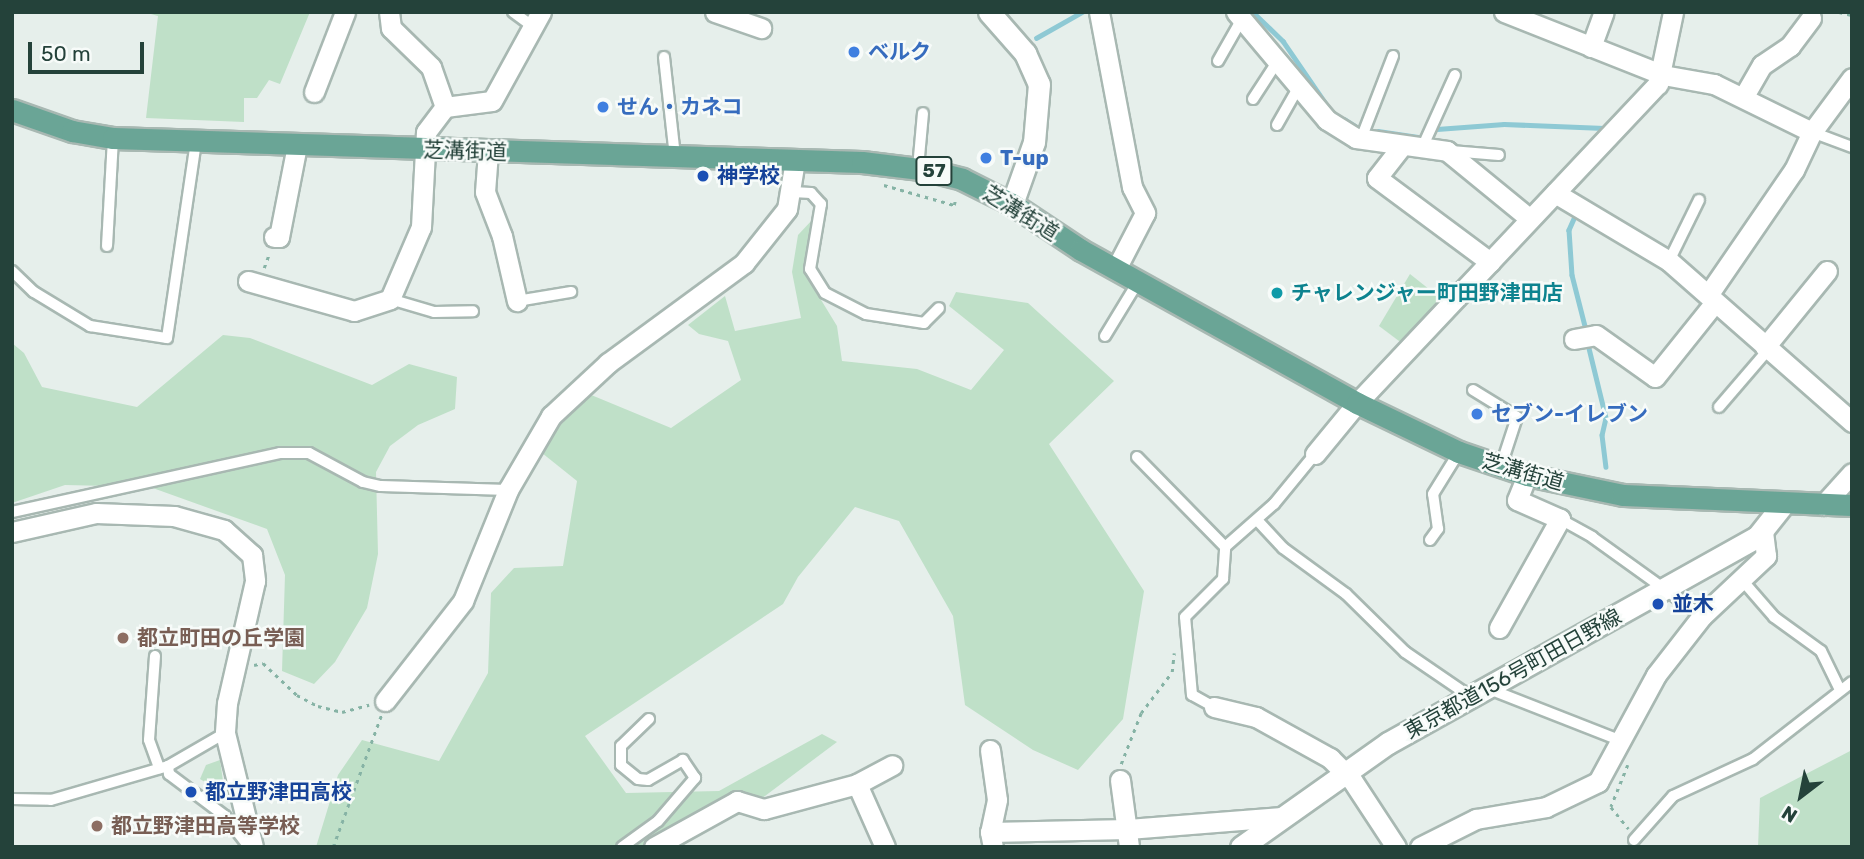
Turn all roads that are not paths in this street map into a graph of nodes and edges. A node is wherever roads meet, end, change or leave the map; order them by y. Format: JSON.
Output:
{"nodes":[{"id":1,"x":345,"y":12,"type":"edge"},
{"id":2,"x":513,"y":12,"type":"edge"},
{"id":3,"x":715,"y":12,"type":"edge"},
{"id":4,"x":989,"y":12,"type":"edge"},
{"id":5,"x":1099,"y":12,"type":"edge"},
{"id":6,"x":1504,"y":12,"type":"edge"},
{"id":7,"x":1604,"y":12,"type":"edge"},
{"id":8,"x":1673,"y":12,"type":"edge"},
{"id":9,"x":387,"y":13,"type":"edge"},
{"id":10,"x":1239,"y":16,"type":"edge"},
{"id":11,"x":1811,"y":18,"type":"dead end"},
{"id":12,"x":536,"y":19,"type":"edge"},
{"id":13,"x":761,"y":28,"type":"dead end"},
{"id":14,"x":1591,"y":47,"type":"junction"},
{"id":15,"x":1393,"y":56,"type":"dead end"},
{"id":16,"x":664,"y":57,"type":"dead end"},
{"id":17,"x":1219,"y":61,"type":"dead end"},
{"id":18,"x":1277,"y":62,"type":"junction"},
{"id":19,"x":1455,"y":75,"type":"dead end"},
{"id":20,"x":1663,"y":75,"type":"junction"},
{"id":21,"x":1852,"y":78,"type":"edge"},
{"id":22,"x":1298,"y":88,"type":"junction"},
{"id":23,"x":314,"y":92,"type":"dead end"},
{"id":24,"x":1744,"y":96,"type":"junction"},
{"id":25,"x":1253,"y":99,"type":"dead end"},
{"id":26,"x":445,"y":107,"type":"junction"},
{"id":27,"x":12,"y":110,"type":"edge"},
{"id":28,"x":923,"y":113,"type":"dead end"},
{"id":29,"x":1277,"y":125,"type":"dead end"},
{"id":30,"x":1812,"y":132,"type":"junction"},
{"id":31,"x":113,"y":138,"type":"junction"},
{"id":32,"x":1361,"y":139,"type":"junction"},
{"id":33,"x":196,"y":141,"type":"junction"},
{"id":34,"x":297,"y":145,"type":"junction"},
{"id":35,"x":1401,"y":147,"type":"junction"},
{"id":36,"x":1852,"y":147,"type":"edge"},
{"id":37,"x":425,"y":149,"type":"junction"},
{"id":38,"x":1422,"y":149,"type":"junction"},
{"id":39,"x":1447,"y":151,"type":"junction"},
{"id":40,"x":488,"y":152,"type":"junction"},
{"id":41,"x":1499,"y":155,"type":"dead end"},
{"id":42,"x":675,"y":157,"type":"junction"},
{"id":43,"x":794,"y":160,"type":"junction"},
{"id":44,"x":918,"y":168,"type":"junction"},
{"id":45,"x":793,"y":192,"type":"junction"},
{"id":46,"x":1555,"y":193,"type":"junction"},
{"id":47,"x":1699,"y":200,"type":"dead end"},
{"id":48,"x":1012,"y":204,"type":"junction"},
{"id":49,"x":1530,"y":219,"type":"junction"},
{"id":50,"x":274,"y":237,"type":"road end"},
{"id":51,"x":107,"y":246,"type":"dead end"},
{"id":52,"x":1669,"y":261,"type":"junction"},
{"id":53,"x":1490,"y":262,"type":"junction"},
{"id":54,"x":1116,"y":269,"type":"junction"},
{"id":55,"x":12,"y":271,"type":"edge"},
{"id":56,"x":1827,"y":271,"type":"dead end"},
{"id":57,"x":253,"y":282,"type":"road end"},
{"id":58,"x":1138,"y":282,"type":"junction"},
{"id":59,"x":571,"y":292,"type":"dead end"},
{"id":60,"x":390,"y":299,"type":"junction"},
{"id":61,"x":1711,"y":299,"type":"junction"},
{"id":62,"x":517,"y":301,"type":"joint"},
{"id":63,"x":939,"y":308,"type":"dead end"},
{"id":64,"x":473,"y":311,"type":"dead end"},
{"id":65,"x":1105,"y":337,"type":"dead end"},
{"id":66,"x":1574,"y":339,"type":"dead end"},
{"id":67,"x":1766,"y":349,"type":"junction"},
{"id":68,"x":1473,"y":390,"type":"dead end"},
{"id":69,"x":1357,"y":403,"type":"junction"},
{"id":70,"x":1719,"y":407,"type":"dead end"},
{"id":71,"x":1852,"y":422,"type":"edge"},
{"id":72,"x":1459,"y":452,"type":"junction"},
{"id":73,"x":1315,"y":454,"type":"joint"},
{"id":74,"x":1137,"y":457,"type":"dead end"},
{"id":75,"x":1501,"y":466,"type":"junction"},
{"id":76,"x":1852,"y":472,"type":"edge"},
{"id":77,"x":1527,"y":475,"type":"junction"},
{"id":78,"x":508,"y":490,"type":"junction"},
{"id":79,"x":1784,"y":503,"type":"junction"},
{"id":80,"x":1823,"y":505,"type":"junction"},
{"id":81,"x":1852,"y":505,"type":"edge"},
{"id":82,"x":12,"y":512,"type":"edge"},
{"id":83,"x":1560,"y":519,"type":"junction"},
{"id":84,"x":1257,"y":520,"type":"junction"},
{"id":85,"x":1763,"y":531,"type":"junction"},
{"id":86,"x":12,"y":532,"type":"edge"},
{"id":87,"x":1430,"y":540,"type":"dead end"},
{"id":88,"x":1225,"y":547,"type":"junction"},
{"id":89,"x":1742,"y":580,"type":"junction"},
{"id":90,"x":1663,"y":590,"type":"junction"},
{"id":91,"x":1702,"y":616,"type":"junction"},
{"id":92,"x":1499,"y":628,"type":"dead end"},
{"id":93,"x":155,"y":656,"type":"dead end"},
{"id":94,"x":1852,"y":682,"type":"edge"},
{"id":95,"x":1840,"y":690,"type":"junction"},
{"id":96,"x":1479,"y":692,"type":"junction"},
{"id":97,"x":385,"y":701,"type":"road end"},
{"id":98,"x":1214,"y":707,"type":"joint"},
{"id":99,"x":649,"y":719,"type":"dead end"},
{"id":100,"x":225,"y":733,"type":"junction"},
{"id":101,"x":1619,"y":740,"type":"junction"},
{"id":102,"x":990,"y":750,"type":"dead end"},
{"id":103,"x":892,"y":765,"type":"dead end"},
{"id":104,"x":163,"y":767,"type":"junction"},
{"id":105,"x":1344,"y":771,"type":"junction"},
{"id":106,"x":1120,"y":779,"type":"road end"},
{"id":107,"x":857,"y":784,"type":"junction"},
{"id":108,"x":12,"y":799,"type":"edge"},
{"id":109,"x":1279,"y":817,"type":"junction"},
{"id":110,"x":1128,"y":838,"type":"edge"},
{"id":111,"x":1636,"y":838,"type":"road end"},
{"id":112,"x":991,"y":839,"type":"edge"},
{"id":113,"x":1245,"y":846,"type":"edge"},
{"id":114,"x":251,"y":847,"type":"edge"},
{"id":115,"x":622,"y":847,"type":"edge"},
{"id":116,"x":654,"y":847,"type":"edge"},
{"id":117,"x":885,"y":847,"type":"edge"},
{"id":118,"x":1396,"y":847,"type":"edge"},
{"id":119,"x":1420,"y":847,"type":"edge"}],
"edges":[{"from":1,"to":23,"type":"street"},
{"from":2,"to":12,"type":"lane"},
{"from":3,"to":13,"type":"street"},
{"from":4,"to":48,"type":"main road"},
{"from":5,"to":54,"type":"street"},
{"from":6,"to":14,"type":"street"},
{"from":7,"to":14,"type":"street"},
{"from":8,"to":20,"type":"street"},
{"from":9,"to":26,"type":"street"},
{"from":10,"to":17,"type":"lane"},
{"from":10,"to":18,"type":"street"},
{"from":11,"to":24,"type":"street"},
{"from":12,"to":26,"type":"street"},
{"from":14,"to":20,"type":"street"},
{"from":15,"to":32,"type":"lane"},
{"from":16,"to":42,"type":"lane"},
{"from":18,"to":22,"type":"street"},
{"from":18,"to":25,"type":"lane"},
{"from":19,"to":38,"type":"lane"},
{"from":20,"to":24,"type":"street"},
{"from":20,"to":46,"type":"street"},
{"from":21,"to":30,"type":"street"},
{"from":22,"to":29,"type":"lane"},
{"from":22,"to":32,"type":"street"},
{"from":24,"to":30,"type":"street"},
{"from":26,"to":37,"type":"street"},
{"from":27,"to":31,"type":"main road","name":"芝溝街道","number":"57"},
{"from":28,"to":44,"type":"lane"},
{"from":30,"to":36,"type":"lane"},
{"from":30,"to":61,"type":"street"},
{"from":31,"to":33,"type":"main road","name":"芝溝街道","number":"57"},
{"from":31,"to":51,"type":"lane"},
{"from":32,"to":35,"type":"street"},
{"from":33,"to":34,"type":"main road","name":"芝溝街道","number":"57"},
{"from":33,"to":55,"type":"lane"},
{"from":34,"to":37,"type":"main road","name":"芝溝街道","number":"57"},
{"from":34,"to":50,"type":"street"},
{"from":35,"to":38,"type":"street"},
{"from":35,"to":53,"type":"street"},
{"from":37,"to":40,"type":"main road","name":"芝溝街道","number":"57"},
{"from":37,"to":60,"type":"street"},
{"from":38,"to":39,"type":"street"},
{"from":39,"to":41,"type":"lane"},
{"from":39,"to":49,"type":"street"},
{"from":40,"to":42,"type":"main road","name":"芝溝街道","number":"57"},
{"from":40,"to":62,"type":"street"},
{"from":42,"to":43,"type":"main road","name":"芝溝街道","number":"57"},
{"from":43,"to":44,"type":"main road","name":"芝溝街道","number":"57"},
{"from":43,"to":45,"type":"street"},
{"from":44,"to":48,"type":"main road","name":"芝溝街道","number":"57"},
{"from":45,"to":63,"type":"lane"},
{"from":45,"to":78,"type":"street"},
{"from":46,"to":49,"type":"street"},
{"from":46,"to":52,"type":"street"},
{"from":47,"to":52,"type":"lane"},
{"from":48,"to":54,"type":"main road","name":"芝溝街道","number":"57"},
{"from":49,"to":53,"type":"street"},
{"from":52,"to":61,"type":"street"},
{"from":53,"to":69,"type":"street"},
{"from":54,"to":58,"type":"main road","name":"芝溝街道","number":"57"},
{"from":56,"to":67,"type":"street"},
{"from":57,"to":60,"type":"street"},
{"from":58,"to":65,"type":"lane"},
{"from":58,"to":69,"type":"main road","name":"芝溝街道","number":"57"},
{"from":59,"to":62,"type":"lane"},
{"from":60,"to":64,"type":"lane"},
{"from":61,"to":66,"type":"street"},
{"from":61,"to":67,"type":"street"},
{"from":67,"to":70,"type":"lane"},
{"from":67,"to":71,"type":"street"},
{"from":68,"to":75,"type":"lane"},
{"from":69,"to":72,"type":"main road","name":"芝溝街道","number":"57"},
{"from":69,"to":73,"type":"street"},
{"from":72,"to":75,"type":"main road","name":"芝溝街道","number":"57"},
{"from":72,"to":87,"type":"lane"},
{"from":73,"to":84,"type":"lane"},
{"from":74,"to":88,"type":"lane"},
{"from":75,"to":77,"type":"main road","name":"芝溝街道","number":"57"},
{"from":76,"to":80,"type":"street"},
{"from":77,"to":79,"type":"main road","name":"芝溝街道","number":"57"},
{"from":77,"to":83,"type":"street"},
{"from":78,"to":82,"type":"lane"},
{"from":78,"to":97,"type":"street"},
{"from":79,"to":80,"type":"main road","name":"芝溝街道","number":"57"},
{"from":79,"to":85,"type":"main road","name":"東京都道156号町田日野線"},
{"from":80,"to":81,"type":"main road","name":"芝溝街道","number":"57"},
{"from":83,"to":90,"type":"lane"},
{"from":83,"to":92,"type":"street"},
{"from":84,"to":88,"type":"lane"},
{"from":84,"to":96,"type":"lane"},
{"from":85,"to":89,"type":"street"},
{"from":85,"to":90,"type":"main road","name":"東京都道156号町田日野線"},
{"from":86,"to":100,"type":"street"},
{"from":88,"to":98,"type":"lane"},
{"from":89,"to":91,"type":"street"},
{"from":89,"to":95,"type":"lane"},
{"from":90,"to":91,"type":"lane"},
{"from":90,"to":96,"type":"main road","name":"東京都道156号町田日野線"},
{"from":91,"to":101,"type":"street"},
{"from":93,"to":104,"type":"lane"},
{"from":94,"to":95,"type":"lane"},
{"from":95,"to":111,"type":"lane"},
{"from":96,"to":101,"type":"lane"},
{"from":96,"to":105,"type":"main road","name":"東京都道156号町田日野線"},
{"from":98,"to":105,"type":"street"},
{"from":99,"to":115,"type":"lane"},
{"from":100,"to":104,"type":"lane"},
{"from":100,"to":114,"type":"street"},
{"from":101,"to":119,"type":"street"},
{"from":102,"to":112,"type":"street"},
{"from":103,"to":107,"type":"street"},
{"from":104,"to":108,"type":"lane"},
{"from":104,"to":114,"type":"lane"},
{"from":105,"to":109,"type":"main road","name":"東京都道156号町田日野線"},
{"from":105,"to":118,"type":"street"},
{"from":106,"to":110,"type":"street"},
{"from":107,"to":116,"type":"street"},
{"from":107,"to":117,"type":"street"},
{"from":109,"to":110,"type":"street"},
{"from":109,"to":113,"type":"main road","name":"東京都道156号町田日野線"},
{"from":110,"to":112,"type":"street"}]}
